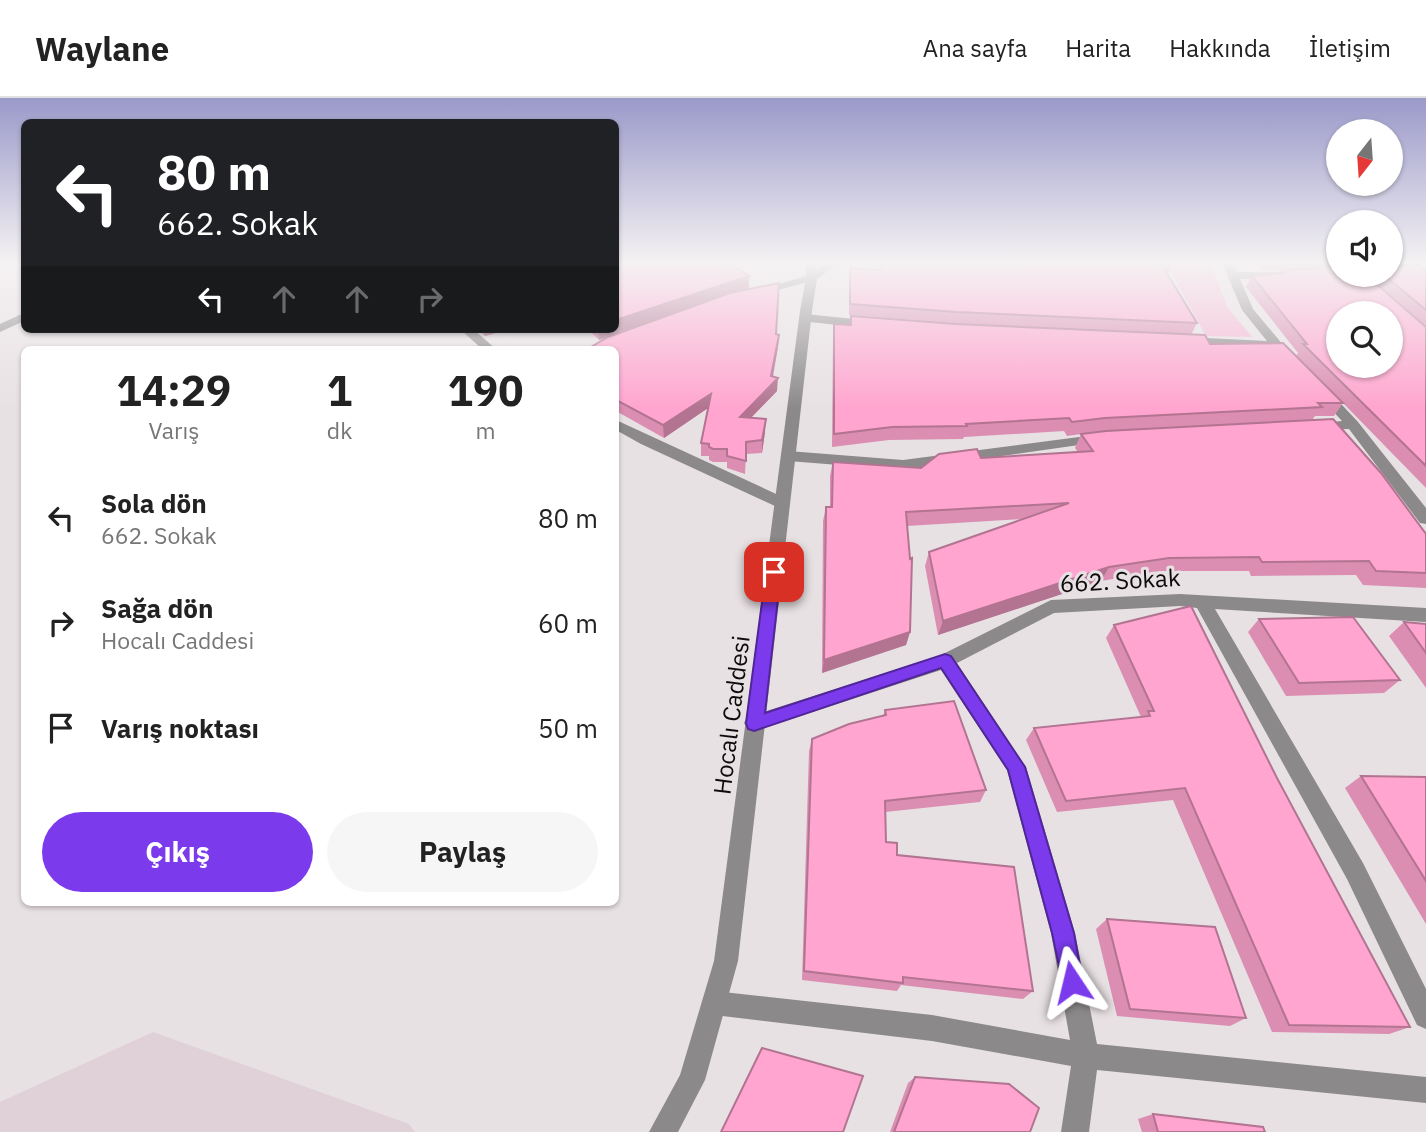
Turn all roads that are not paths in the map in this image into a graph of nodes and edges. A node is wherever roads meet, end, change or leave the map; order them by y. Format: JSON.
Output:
{"nodes":[{"id":1,"x":807,"y":311,"type":"edge"},
{"id":2,"x":1249,"y":311,"type":"edge"},
{"id":3,"x":806,"y":317,"type":"junction"},
{"id":4,"x":21,"y":318,"type":"edge"},
{"id":5,"x":886,"y":326,"type":"edge"},
{"id":6,"x":0,"y":328,"type":"edge"},
{"id":7,"x":471,"y":333,"type":"edge"},
{"id":8,"x":1169,"y":340,"type":"edge"},
{"id":9,"x":486,"y":346,"type":"edge"},
{"id":10,"x":1315,"y":385,"type":"edge"},
{"id":11,"x":1353,"y":425,"type":"junction"},
{"id":12,"x":619,"y":426,"type":"edge"},
{"id":13,"x":1300,"y":428,"type":"edge"},
{"id":14,"x":1113,"y":438,"type":"edge"},
{"id":15,"x":788,"y":456,"type":"junction"},
{"id":16,"x":782,"y":503,"type":"junction"},
{"id":17,"x":1426,"y":519,"type":"edge"},
{"id":18,"x":1202,"y":601,"type":"junction"},
{"id":19,"x":1426,"y":615,"type":"edge"},
{"id":20,"x":945,"y":660,"type":"junction"},
{"id":21,"x":754,"y":723,"type":"junction"},
{"id":22,"x":714,"y":1003,"type":"junction"},
{"id":23,"x":1426,"y":1016,"type":"edge"},
{"id":24,"x":1086,"y":1056,"type":"junction"},
{"id":25,"x":1426,"y":1090,"type":"edge"},
{"id":26,"x":663,"y":1132,"type":"edge"},
{"id":27,"x":1075,"y":1132,"type":"edge"}],
"edges":[{"from":1,"to":3,"type":"street","name":"Hocalı Caddesi"},
{"from":2,"to":8,"type":"street"},
{"from":3,"to":5,"type":"street"},
{"from":3,"to":15,"type":"street","name":"Hocalı Caddesi"},
{"from":4,"to":6,"type":"street"},
{"from":7,"to":9,"type":"street"},
{"from":10,"to":11,"type":"street"},
{"from":11,"to":13,"type":"street"},
{"from":11,"to":17,"type":"street"},
{"from":12,"to":16,"type":"street"},
{"from":14,"to":15,"type":"street"},
{"from":15,"to":16,"type":"street","name":"Hocalı Caddesi"},
{"from":16,"to":21,"type":"street","name":"Hocalı Caddesi"},
{"from":18,"to":19,"type":"street","name":"662. Sokak"},
{"from":18,"to":20,"type":"street","name":"662. Sokak"},
{"from":18,"to":23,"type":"street"},
{"from":20,"to":21,"type":"street","name":"662. Sokak"},
{"from":20,"to":24,"type":"street"},
{"from":21,"to":22,"type":"street","name":"Hocalı Caddesi"},
{"from":22,"to":24,"type":"street"},
{"from":22,"to":26,"type":"street","name":"Hocalı Caddesi"},
{"from":24,"to":25,"type":"street"},
{"from":24,"to":27,"type":"street"}]}
